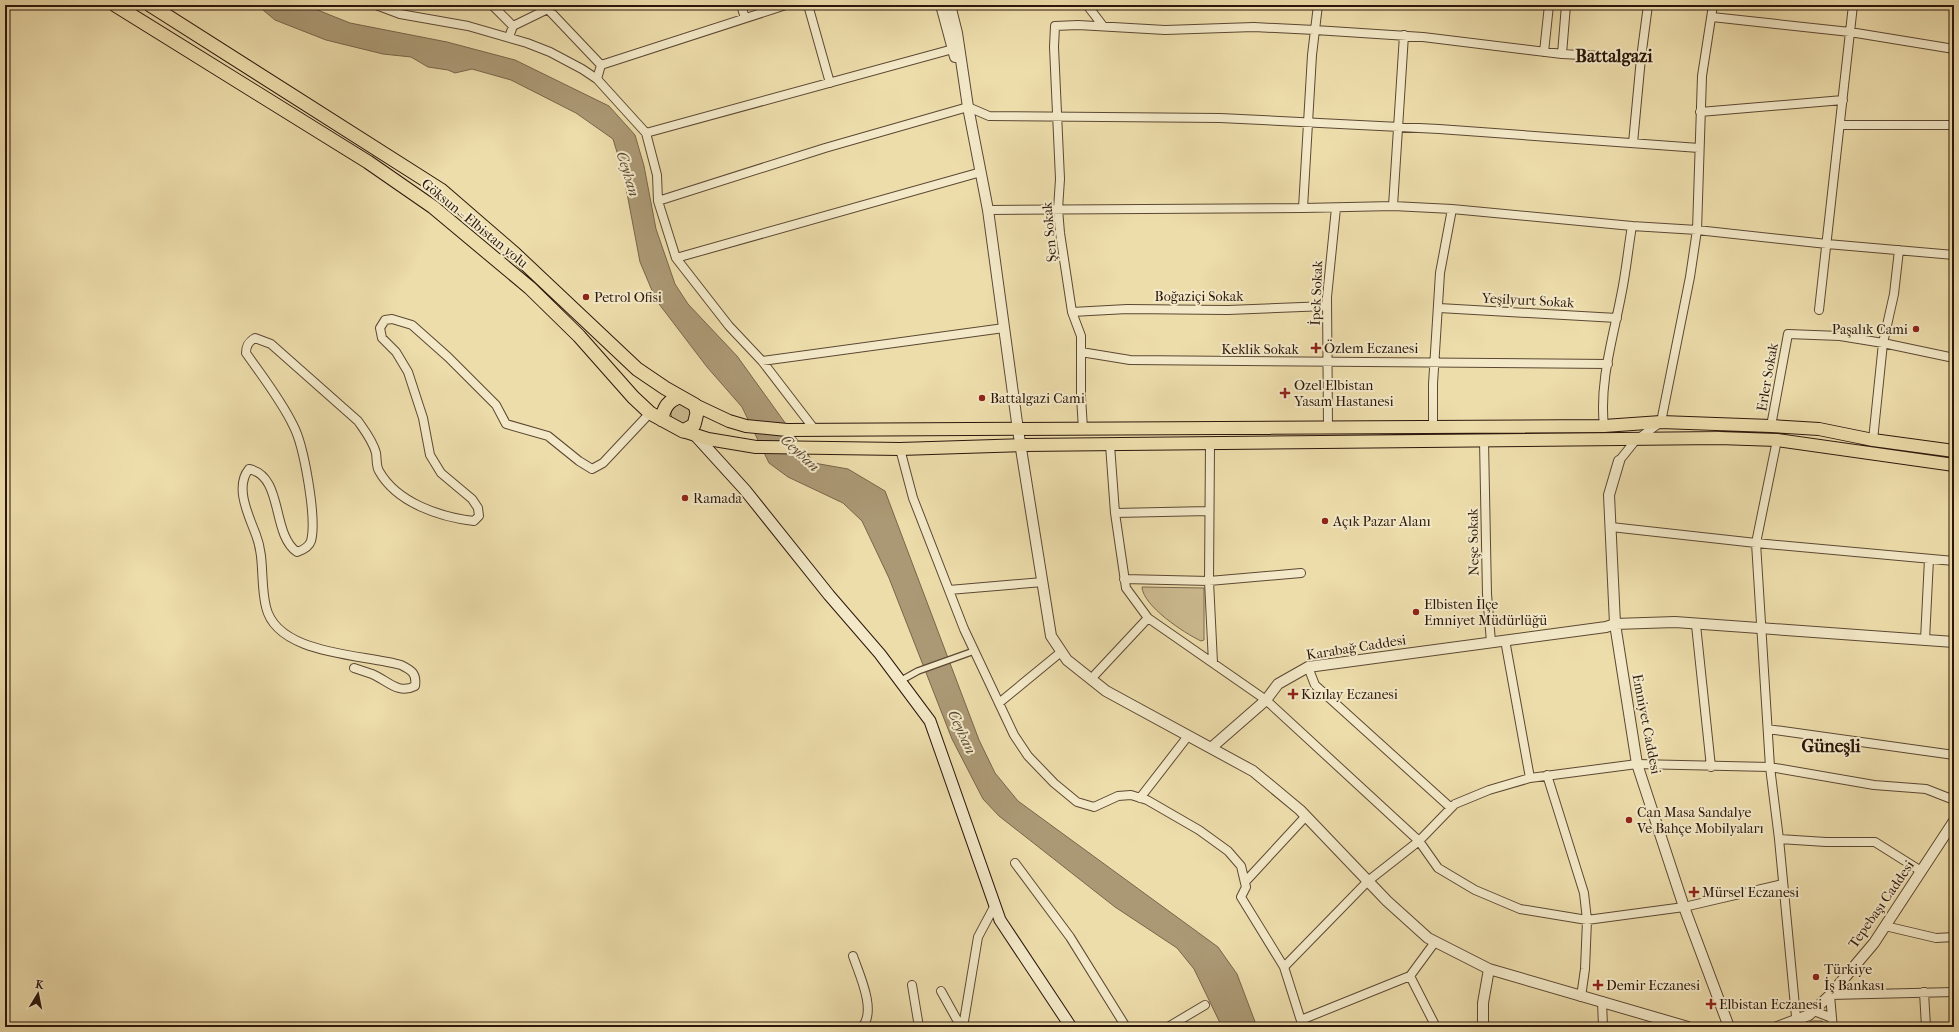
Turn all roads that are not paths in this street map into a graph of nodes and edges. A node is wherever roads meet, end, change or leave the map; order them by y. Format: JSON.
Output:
{"nodes":[{"id":1,"x":115,"y":5,"type":"edge"},
{"id":2,"x":150,"y":5,"type":"edge"},
{"id":3,"x":376,"y":5,"type":"edge"},
{"id":4,"x":492,"y":5,"type":"edge"},
{"id":5,"x":556,"y":5,"type":"edge"},
{"id":6,"x":741,"y":5,"type":"edge"},
{"id":7,"x":786,"y":5,"type":"edge"},
{"id":8,"x":808,"y":5,"type":"edge"},
{"id":9,"x":941,"y":5,"type":"edge"},
{"id":10,"x":950,"y":5,"type":"edge"},
{"id":11,"x":1087,"y":5,"type":"edge"},
{"id":12,"x":1318,"y":5,"type":"edge"},
{"id":13,"x":1549,"y":5,"type":"edge"},
{"id":14,"x":1566,"y":5,"type":"edge"},
{"id":15,"x":1648,"y":5,"type":"edge"},
{"id":16,"x":1713,"y":5,"type":"edge"},
{"id":17,"x":1853,"y":5,"type":"edge"},
{"id":18,"x":546,"y":7,"type":"edge"},
{"id":19,"x":1712,"y":17,"type":"junction"},
{"id":20,"x":745,"y":18,"type":"junction"},
{"id":21,"x":513,"y":26,"type":"junction"},
{"id":22,"x":1102,"y":26,"type":"junction"},
{"id":23,"x":1315,"y":30,"type":"junction"},
{"id":24,"x":1850,"y":32,"type":"junction"},
{"id":25,"x":508,"y":36,"type":"junction"},
{"id":26,"x":1404,"y":36,"type":"junction"},
{"id":27,"x":952,"y":49,"type":"junction"},
{"id":28,"x":1954,"y":49,"type":"edge"},
{"id":29,"x":1544,"y":52,"type":"junction"},
{"id":30,"x":1562,"y":54,"type":"junction"},
{"id":31,"x":1641,"y":58,"type":"junction"},
{"id":32,"x":601,"y":65,"type":"junction"},
{"id":33,"x":597,"y":79,"type":"junction"},
{"id":34,"x":830,"y":83,"type":"junction"},
{"id":35,"x":1842,"y":100,"type":"junction"},
{"id":36,"x":968,"y":107,"type":"junction"},
{"id":37,"x":1700,"y":112,"type":"junction"},
{"id":38,"x":1056,"y":116,"type":"junction"},
{"id":39,"x":1307,"y":123,"type":"junction"},
{"id":40,"x":1840,"y":125,"type":"junction"},
{"id":41,"x":1954,"y":125,"type":"edge"},
{"id":42,"x":1398,"y":127,"type":"junction"},
{"id":43,"x":646,"y":133,"type":"junction"},
{"id":44,"x":1633,"y":143,"type":"junction"},
{"id":45,"x":1699,"y":148,"type":"junction"},
{"id":46,"x":981,"y":172,"type":"junction"},
{"id":47,"x":658,"y":201,"type":"junction"},
{"id":48,"x":1393,"y":206,"type":"junction"},
{"id":49,"x":1303,"y":208,"type":"junction"},
{"id":50,"x":1336,"y":208,"type":"junction"},
{"id":51,"x":1058,"y":209,"type":"junction"},
{"id":52,"x":1452,"y":209,"type":"junction"},
{"id":53,"x":988,"y":210,"type":"junction"},
{"id":54,"x":1632,"y":226,"type":"junction"},
{"id":55,"x":1697,"y":230,"type":"junction"},
{"id":56,"x":1827,"y":244,"type":"junction"},
{"id":57,"x":1900,"y":250,"type":"junction"},
{"id":58,"x":1954,"y":255,"type":"edge"},
{"id":59,"x":676,"y":258,"type":"junction"},
{"id":60,"x":1327,"y":306,"type":"junction"},
{"id":61,"x":1439,"y":308,"type":"junction"},
{"id":62,"x":1819,"y":310,"type":"dead end"},
{"id":63,"x":1072,"y":312,"type":"junction"},
{"id":64,"x":1617,"y":318,"type":"junction"},
{"id":65,"x":1004,"y":328,"type":"junction"},
{"id":66,"x":1884,"y":343,"type":"junction"},
{"id":67,"x":1081,"y":352,"type":"junction"},
{"id":68,"x":1954,"y":358,"type":"edge"},
{"id":69,"x":762,"y":362,"type":"junction"},
{"id":70,"x":1327,"y":362,"type":"junction"},
{"id":71,"x":1436,"y":362,"type":"junction"},
{"id":72,"x":1608,"y":364,"type":"junction"},
{"id":73,"x":680,"y":397,"type":"junction"},
{"id":74,"x":695,"y":405,"type":"junction"},
{"id":75,"x":650,"y":413,"type":"junction"},
{"id":76,"x":662,"y":420,"type":"junction"},
{"id":77,"x":1660,"y":422,"type":"junction"},
{"id":78,"x":1604,"y":426,"type":"junction"},
{"id":79,"x":1771,"y":426,"type":"junction"},
{"id":80,"x":1432,"y":427,"type":"junction"},
{"id":81,"x":1328,"y":428,"type":"junction"},
{"id":82,"x":1083,"y":429,"type":"junction"},
{"id":83,"x":815,"y":430,"type":"junction"},
{"id":84,"x":1018,"y":430,"type":"junction"},
{"id":85,"x":689,"y":433,"type":"junction"},
{"id":86,"x":1635,"y":440,"type":"junction"},
{"id":87,"x":1777,"y":440,"type":"junction"},
{"id":88,"x":1872,"y":440,"type":"junction"},
{"id":89,"x":1484,"y":441,"type":"junction"},
{"id":90,"x":1210,"y":444,"type":"junction"},
{"id":91,"x":1022,"y":445,"type":"junction"},
{"id":92,"x":1110,"y":445,"type":"junction"},
{"id":93,"x":900,"y":449,"type":"junction"},
{"id":94,"x":1954,"y":451,"type":"edge"},
{"id":95,"x":1619,"y":462,"type":"joint"},
{"id":96,"x":1954,"y":465,"type":"edge"},
{"id":97,"x":1209,"y":511,"type":"junction"},
{"id":98,"x":1115,"y":513,"type":"junction"},
{"id":99,"x":1611,"y":527,"type":"junction"},
{"id":100,"x":1756,"y":543,"type":"junction"},
{"id":101,"x":1929,"y":559,"type":"junction"},
{"id":102,"x":1954,"y":561,"type":"edge"},
{"id":103,"x":1301,"y":574,"type":"dead end"},
{"id":104,"x":1124,"y":579,"type":"junction"},
{"id":105,"x":1209,"y":581,"type":"junction"},
{"id":106,"x":1042,"y":582,"type":"junction"},
{"id":107,"x":950,"y":590,"type":"junction"},
{"id":108,"x":1148,"y":618,"type":"junction"},
{"id":109,"x":1696,"y":625,"type":"junction"},
{"id":110,"x":1611,"y":626,"type":"junction"},
{"id":111,"x":1761,"y":630,"type":"junction"},
{"id":112,"x":1505,"y":640,"type":"junction"},
{"id":113,"x":1925,"y":640,"type":"junction"},
{"id":114,"x":1491,"y":642,"type":"junction"},
{"id":115,"x":1954,"y":642,"type":"edge"},
{"id":116,"x":974,"y":651,"type":"junction"},
{"id":117,"x":1061,"y":652,"type":"junction"},
{"id":118,"x":1213,"y":663,"type":"junction"},
{"id":119,"x":1308,"y":667,"type":"junction"},
{"id":120,"x":354,"y":668,"type":"dead end"},
{"id":121,"x":1091,"y":679,"type":"junction"},
{"id":122,"x":900,"y":681,"type":"junction"},
{"id":123,"x":1266,"y":700,"type":"junction"},
{"id":124,"x":999,"y":703,"type":"junction"},
{"id":125,"x":1768,"y":729,"type":"junction"},
{"id":126,"x":1188,"y":736,"type":"junction"},
{"id":127,"x":1211,"y":748,"type":"junction"},
{"id":128,"x":1954,"y":755,"type":"edge"},
{"id":129,"x":1637,"y":764,"type":"junction"},
{"id":130,"x":1711,"y":767,"type":"junction"},
{"id":131,"x":1770,"y":767,"type":"junction"},
{"id":132,"x":1546,"y":775,"type":"junction"},
{"id":133,"x":1530,"y":778,"type":"junction"},
{"id":134,"x":1140,"y":798,"type":"junction"},
{"id":135,"x":1954,"y":800,"type":"edge"},
{"id":136,"x":1451,"y":808,"type":"junction"},
{"id":137,"x":1306,"y":816,"type":"junction"},
{"id":138,"x":1954,"y":821,"type":"edge"},
{"id":139,"x":1779,"y":840,"type":"junction"},
{"id":140,"x":1418,"y":841,"type":"junction"},
{"id":141,"x":1015,"y":862,"type":"dead end"},
{"id":142,"x":1922,"y":870,"type":"junction"},
{"id":143,"x":1368,"y":881,"type":"junction"},
{"id":144,"x":1245,"y":882,"type":"junction"},
{"id":145,"x":1783,"y":884,"type":"junction"},
{"id":146,"x":994,"y":907,"type":"junction"},
{"id":147,"x":1684,"y":907,"type":"junction"},
{"id":148,"x":1586,"y":920,"type":"junction"},
{"id":149,"x":1884,"y":926,"type":"junction"},
{"id":150,"x":1954,"y":937,"type":"edge"},
{"id":151,"x":1436,"y":942,"type":"junction"},
{"id":152,"x":853,"y":956,"type":"dead end"},
{"id":153,"x":1284,"y":968,"type":"junction"},
{"id":154,"x":1489,"y":969,"type":"junction"},
{"id":155,"x":1410,"y":976,"type":"junction"},
{"id":156,"x":912,"y":985,"type":"dead end"},
{"id":157,"x":941,"y":991,"type":"dead end"},
{"id":158,"x":1924,"y":992,"type":"junction"},
{"id":159,"x":1954,"y":992,"type":"edge"},
{"id":160,"x":1830,"y":995,"type":"junction"},
{"id":161,"x":1581,"y":997,"type":"junction"},
{"id":162,"x":1602,"y":1001,"type":"junction"},
{"id":163,"x":1205,"y":1005,"type":"dead end"},
{"id":164,"x":1811,"y":1013,"type":"junction"},
{"id":165,"x":1832,"y":1018,"type":"junction"},
{"id":166,"x":1302,"y":1023,"type":"edge"},
{"id":167,"x":1797,"y":1024,"type":"edge"},
{"id":168,"x":862,"y":1027,"type":"edge"},
{"id":169,"x":919,"y":1027,"type":"edge"},
{"id":170,"x":962,"y":1027,"type":"edge"},
{"id":171,"x":1071,"y":1027,"type":"edge"},
{"id":172,"x":1126,"y":1027,"type":"edge"},
{"id":173,"x":1168,"y":1027,"type":"edge"},
{"id":174,"x":1436,"y":1027,"type":"edge"},
{"id":175,"x":1483,"y":1027,"type":"edge"},
{"id":176,"x":1603,"y":1027,"type":"edge"},
{"id":177,"x":1685,"y":1027,"type":"edge"},
{"id":178,"x":1729,"y":1027,"type":"edge"},
{"id":179,"x":1776,"y":1027,"type":"edge"},
{"id":180,"x":1833,"y":1027,"type":"edge"},
{"id":181,"x":1926,"y":1027,"type":"edge"}],
"edges":[{"from":1,"to":75,"type":"highway","name":"Göksun - Elbistan yolu"},
{"from":2,"to":73,"type":"highway","name":"Göksun - Elbistan yolu"},
{"from":3,"to":25,"type":"street"},
{"from":4,"to":21,"type":"street"},
{"from":5,"to":18,"type":"street"},
{"from":6,"to":20,"type":"street"},
{"from":7,"to":20,"type":"street"},
{"from":8,"to":34,"type":"street"},
{"from":9,"to":27,"type":"street"},
{"from":10,"to":36,"type":"street"},
{"from":11,"to":22,"type":"street"},
{"from":12,"to":23,"type":"street"},
{"from":13,"to":29,"type":"street"},
{"from":14,"to":30,"type":"street"},
{"from":15,"to":31,"type":"street"},
{"from":16,"to":19,"type":"street"},
{"from":17,"to":24,"type":"street"},
{"from":18,"to":21,"type":"street"},
{"from":18,"to":32,"type":"street"},
{"from":19,"to":24,"type":"street"},
{"from":19,"to":37,"type":"street"},
{"from":20,"to":32,"type":"street"},
{"from":21,"to":25,"type":"street"},
{"from":22,"to":23,"type":"street"},
{"from":22,"to":38,"type":"street","name":"Şen Sokak"},
{"from":23,"to":26,"type":"street"},
{"from":23,"to":39,"type":"street"},
{"from":24,"to":28,"type":"street"},
{"from":24,"to":35,"type":"street"},
{"from":25,"to":33,"type":"street"},
{"from":26,"to":29,"type":"street"},
{"from":26,"to":42,"type":"street"},
{"from":27,"to":34,"type":"street"},
{"from":27,"to":36,"type":"street"},
{"from":29,"to":30,"type":"street"},
{"from":30,"to":31,"type":"street"},
{"from":31,"to":44,"type":"street"},
{"from":32,"to":33,"type":"street"},
{"from":33,"to":43,"type":"street"},
{"from":34,"to":43,"type":"street"},
{"from":35,"to":37,"type":"street"},
{"from":35,"to":40,"type":"street"},
{"from":36,"to":38,"type":"street"},
{"from":36,"to":46,"type":"street"},
{"from":36,"to":47,"type":"street"},
{"from":37,"to":45,"type":"street"},
{"from":38,"to":39,"type":"street"},
{"from":38,"to":51,"type":"street","name":"Şen Sokak"},
{"from":39,"to":42,"type":"street"},
{"from":39,"to":49,"type":"street"},
{"from":40,"to":41,"type":"street"},
{"from":40,"to":56,"type":"street"},
{"from":42,"to":44,"type":"street"},
{"from":42,"to":48,"type":"street"},
{"from":43,"to":47,"type":"street"},
{"from":44,"to":45,"type":"street"},
{"from":45,"to":55,"type":"street"},
{"from":46,"to":53,"type":"street"},
{"from":46,"to":59,"type":"street"},
{"from":47,"to":59,"type":"street"},
{"from":48,"to":50,"type":"street"},
{"from":48,"to":52,"type":"street"},
{"from":49,"to":50,"type":"street"},
{"from":49,"to":51,"type":"street"},
{"from":50,"to":60,"type":"street","name":"İpek Sokak"},
{"from":51,"to":53,"type":"street"},
{"from":51,"to":63,"type":"street","name":"Şen Sokak"},
{"from":52,"to":54,"type":"street"},
{"from":52,"to":61,"type":"street"},
{"from":53,"to":65,"type":"street"},
{"from":54,"to":55,"type":"street"},
{"from":54,"to":64,"type":"street"},
{"from":55,"to":56,"type":"street"},
{"from":55,"to":77,"type":"street"},
{"from":56,"to":57,"type":"street"},
{"from":56,"to":62,"type":"street"},
{"from":57,"to":58,"type":"street"},
{"from":57,"to":66,"type":"street"},
{"from":59,"to":69,"type":"street"},
{"from":60,"to":63,"type":"street","name":"Boğaziçi Sokak"},
{"from":60,"to":70,"type":"street","name":"İpek Sokak"},
{"from":61,"to":64,"type":"street","name":"Yeşilyurt Sokak"},
{"from":61,"to":71,"type":"street"},
{"from":63,"to":67,"type":"street","name":"Şen Sokak"},
{"from":64,"to":72,"type":"street"},
{"from":65,"to":69,"type":"street"},
{"from":65,"to":84,"type":"street"},
{"from":66,"to":68,"type":"street","name":"Erler Sokak"},
{"from":66,"to":79,"type":"street","name":"Erler Sokak"},
{"from":66,"to":88,"type":"street"},
{"from":67,"to":70,"type":"street","name":"Keklik Sokak"},
{"from":67,"to":82,"type":"street","name":"Şen Sokak"},
{"from":69,"to":83,"type":"street"},
{"from":70,"to":71,"type":"street","name":"Keklik Sokak"},
{"from":70,"to":81,"type":"street","name":"İpek Sokak"},
{"from":71,"to":72,"type":"street","name":"Keklik Sokak"},
{"from":71,"to":80,"type":"street"},
{"from":72,"to":78,"type":"street"},
{"from":73,"to":74,"type":"highway","name":"Göksun - Elbistan yolu"},
{"from":73,"to":76,"type":"highway"},
{"from":74,"to":83,"type":"main road","name":"Göksun - Elbistan yolu"},
{"from":74,"to":85,"type":"highway"},
{"from":75,"to":76,"type":"highway","name":"Göksun - Elbistan yolu"},
{"from":75,"to":120,"type":"street"},
{"from":76,"to":85,"type":"highway","name":"Göksun - Elbistan yolu"},
{"from":77,"to":78,"type":"main road","name":"Göksun - Elbistan yolu"},
{"from":77,"to":79,"type":"main road","name":"Göksun - Elbistan yolu"},
{"from":77,"to":86,"type":"street"},
{"from":78,"to":80,"type":"main road","name":"Göksun - Elbistan yolu"},
{"from":79,"to":88,"type":"main road","name":"Göksun - Elbistan yolu"},
{"from":80,"to":81,"type":"main road","name":"Göksun - Elbistan yolu"},
{"from":81,"to":82,"type":"main road","name":"Göksun - Elbistan yolu"},
{"from":82,"to":84,"type":"main road","name":"Göksun - Elbistan yolu"},
{"from":83,"to":84,"type":"main road","name":"Göksun - Elbistan yolu"},
{"from":84,"to":91,"type":"street"},
{"from":85,"to":93,"type":"main road","name":"Göksun - Elbistan yolu"},
{"from":85,"to":122,"type":"main road"},
{"from":86,"to":87,"type":"main road","name":"Göksun - Elbistan yolu"},
{"from":86,"to":89,"type":"main road","name":"Göksun - Elbistan yolu"},
{"from":86,"to":95,"type":"street"},
{"from":87,"to":96,"type":"main road","name":"Göksun - Elbistan yolu"},
{"from":87,"to":100,"type":"street"},
{"from":88,"to":94,"type":"main road","name":"Göksun - Elbistan yolu"},
{"from":89,"to":90,"type":"main road","name":"Göksun - Elbistan yolu"},
{"from":89,"to":114,"type":"street","name":"Neşe Sokak"},
{"from":90,"to":92,"type":"main road","name":"Göksun - Elbistan yolu"},
{"from":90,"to":97,"type":"street"},
{"from":91,"to":92,"type":"main road","name":"Göksun - Elbistan yolu"},
{"from":91,"to":93,"type":"main road","name":"Göksun - Elbistan yolu"},
{"from":91,"to":106,"type":"street"},
{"from":92,"to":98,"type":"street"},
{"from":93,"to":107,"type":"street"},
{"from":95,"to":99,"type":"street","name":"Emniyet Caddesi"},
{"from":97,"to":98,"type":"street"},
{"from":97,"to":105,"type":"street"},
{"from":98,"to":104,"type":"street"},
{"from":99,"to":100,"type":"street"},
{"from":99,"to":110,"type":"street","name":"Emniyet Caddesi"},
{"from":100,"to":101,"type":"street"},
{"from":100,"to":111,"type":"street"},
{"from":101,"to":102,"type":"street"},
{"from":101,"to":113,"type":"street"},
{"from":103,"to":105,"type":"street"},
{"from":104,"to":105,"type":"street"},
{"from":104,"to":108,"type":"street"},
{"from":105,"to":118,"type":"street"},
{"from":106,"to":107,"type":"street"},
{"from":106,"to":117,"type":"street"},
{"from":107,"to":116,"type":"street"},
{"from":108,"to":118,"type":"street"},
{"from":108,"to":121,"type":"street"},
{"from":109,"to":110,"type":"street","name":"Karabağ Caddesi"},
{"from":109,"to":111,"type":"street","name":"Karabağ Caddesi"},
{"from":109,"to":130,"type":"street"},
{"from":110,"to":112,"type":"street","name":"Karabağ Caddesi"},
{"from":110,"to":129,"type":"street","name":"Emniyet Caddesi"},
{"from":111,"to":113,"type":"street","name":"Karabağ Caddesi"},
{"from":111,"to":125,"type":"street"},
{"from":112,"to":114,"type":"street","name":"Karabağ Caddesi"},
{"from":112,"to":133,"type":"street"},
{"from":113,"to":115,"type":"street","name":"Karabağ Caddesi"},
{"from":114,"to":119,"type":"street","name":"Karabağ Caddesi"},
{"from":116,"to":122,"type":"street"},
{"from":116,"to":124,"type":"street"},
{"from":117,"to":121,"type":"street"},
{"from":117,"to":124,"type":"street"},
{"from":118,"to":123,"type":"street"},
{"from":119,"to":123,"type":"street","name":"Karabağ Caddesi"},
{"from":119,"to":136,"type":"street"},
{"from":121,"to":126,"type":"street"},
{"from":122,"to":146,"type":"main road"},
{"from":123,"to":127,"type":"street","name":"Karabağ Caddesi"},
{"from":123,"to":140,"type":"street"},
{"from":124,"to":134,"type":"street"},
{"from":125,"to":128,"type":"street"},
{"from":125,"to":131,"type":"street"},
{"from":126,"to":127,"type":"street"},
{"from":126,"to":134,"type":"street"},
{"from":127,"to":137,"type":"street"},
{"from":129,"to":130,"type":"street"},
{"from":129,"to":132,"type":"street"},
{"from":129,"to":147,"type":"street","name":"Emniyet Caddesi"},
{"from":130,"to":131,"type":"street"},
{"from":131,"to":135,"type":"street"},
{"from":131,"to":139,"type":"street"},
{"from":132,"to":133,"type":"street"},
{"from":132,"to":148,"type":"street"},
{"from":133,"to":136,"type":"street"},
{"from":134,"to":144,"type":"street"},
{"from":136,"to":140,"type":"street"},
{"from":137,"to":143,"type":"street"},
{"from":137,"to":144,"type":"street"},
{"from":138,"to":142,"type":"street","name":"Tepebaşı Caddesi"},
{"from":139,"to":142,"type":"street"},
{"from":139,"to":145,"type":"street"},
{"from":140,"to":143,"type":"street"},
{"from":140,"to":148,"type":"street"},
{"from":141,"to":172,"type":"street"},
{"from":142,"to":149,"type":"street","name":"Tepebaşı Caddesi"},
{"from":143,"to":151,"type":"street"},
{"from":143,"to":153,"type":"street"},
{"from":144,"to":153,"type":"street"},
{"from":145,"to":147,"type":"street"},
{"from":145,"to":167,"type":"street"},
{"from":146,"to":170,"type":"street"},
{"from":146,"to":171,"type":"main road"},
{"from":147,"to":148,"type":"street"},
{"from":147,"to":178,"type":"street","name":"Emniyet Caddesi"},
{"from":148,"to":161,"type":"street"},
{"from":149,"to":150,"type":"street"},
{"from":149,"to":160,"type":"street","name":"Tepebaşı Caddesi"},
{"from":151,"to":154,"type":"street"},
{"from":151,"to":155,"type":"street"},
{"from":152,"to":168,"type":"street"},
{"from":153,"to":166,"type":"street"},
{"from":154,"to":161,"type":"street"},
{"from":154,"to":175,"type":"street"},
{"from":155,"to":166,"type":"street"},
{"from":155,"to":174,"type":"street"},
{"from":156,"to":169,"type":"street"},
{"from":157,"to":170,"type":"street"},
{"from":158,"to":159,"type":"street"},
{"from":158,"to":160,"type":"street"},
{"from":158,"to":181,"type":"street"},
{"from":160,"to":164,"type":"street","name":"Tepebaşı Caddesi"},
{"from":160,"to":165,"type":"street"},
{"from":161,"to":162,"type":"street"},
{"from":162,"to":176,"type":"street"},
{"from":162,"to":177,"type":"street"},
{"from":163,"to":173,"type":"street"},
{"from":164,"to":165,"type":"street"},
{"from":164,"to":167,"type":"street"},
{"from":165,"to":180,"type":"street"},
{"from":167,"to":179,"type":"street"}]}
